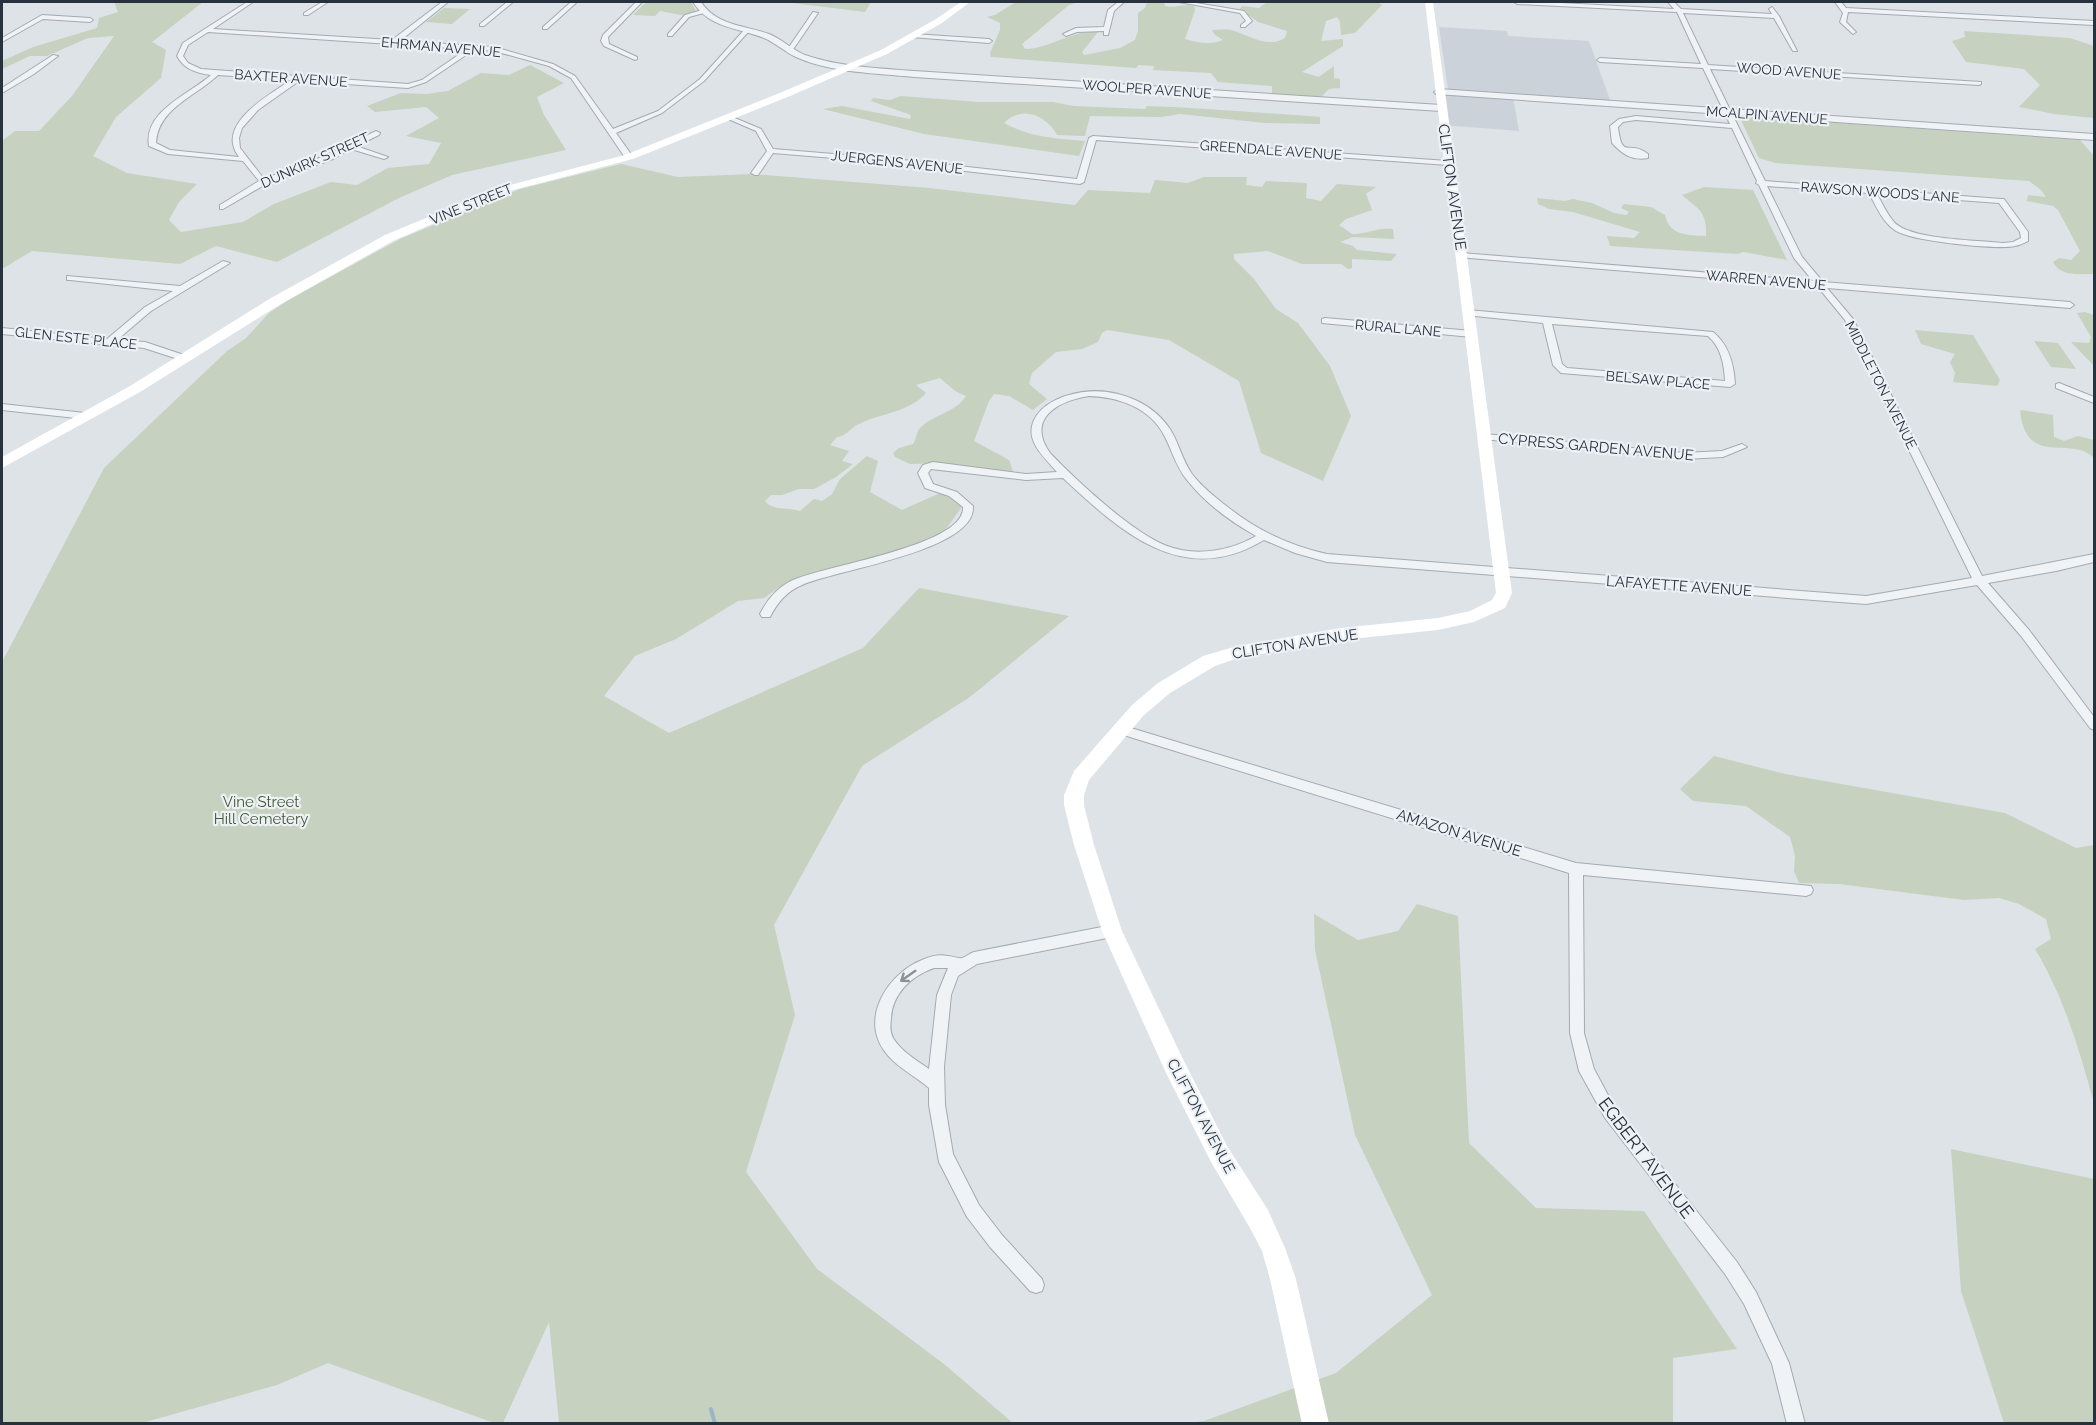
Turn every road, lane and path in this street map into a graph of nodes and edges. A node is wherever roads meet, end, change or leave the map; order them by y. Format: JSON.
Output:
{"nodes":[{"id":1,"x":250,"y":2,"type":"edge"},
{"id":2,"x":325,"y":2,"type":"edge"},
{"id":3,"x":445,"y":2,"type":"edge"},
{"id":4,"x":510,"y":2,"type":"edge"},
{"id":5,"x":574,"y":2,"type":"edge"},
{"id":6,"x":639,"y":2,"type":"edge"},
{"id":7,"x":697,"y":2,"type":"edge"},
{"id":8,"x":966,"y":2,"type":"edge"},
{"id":9,"x":1121,"y":2,"type":"edge"},
{"id":10,"x":1182,"y":2,"type":"edge"},
{"id":11,"x":1429,"y":2,"type":"edge"},
{"id":12,"x":1517,"y":2,"type":"edge"},
{"id":13,"x":1671,"y":2,"type":"edge"},
{"id":14,"x":1838,"y":2,"type":"edge"},
{"id":15,"x":1599,"y":4,"type":"edge"},
{"id":16,"x":1772,"y":8,"type":"dead end"},
{"id":17,"x":1844,"y":10,"type":"junction"},
{"id":18,"x":1679,"y":11,"type":"junction"},
{"id":19,"x":702,"y":12,"type":"junction"},
{"id":20,"x":815,"y":13,"type":"dead end"},
{"id":21,"x":306,"y":14,"type":"dead end"},
{"id":22,"x":1776,"y":16,"type":"junction"},
{"id":23,"x":90,"y":20,"type":"dead end"},
{"id":24,"x":2094,"y":23,"type":"edge"},
{"id":25,"x":482,"y":25,"type":"dead end"},
{"id":26,"x":1243,"y":26,"type":"dead end"},
{"id":27,"x":545,"y":28,"type":"dead end"},
{"id":28,"x":207,"y":30,"type":"junction"},
{"id":29,"x":747,"y":30,"type":"junction"},
{"id":30,"x":1853,"y":32,"type":"dead end"},
{"id":31,"x":1065,"y":34,"type":"dead end"},
{"id":32,"x":670,"y":35,"type":"dead end"},
{"id":33,"x":913,"y":36,"type":"junction"},
{"id":34,"x":3,"y":38,"type":"edge"},
{"id":35,"x":989,"y":41,"type":"dead end"},
{"id":36,"x":394,"y":42,"type":"junction"},
{"id":37,"x":474,"y":47,"type":"junction"},
{"id":38,"x":790,"y":50,"type":"junction"},
{"id":39,"x":1795,"y":50,"type":"dead end"},
{"id":40,"x":55,"y":56,"type":"dead end"},
{"id":41,"x":635,"y":58,"type":"dead end"},
{"id":42,"x":1600,"y":60,"type":"dead end"},
{"id":43,"x":853,"y":66,"type":"junction"},
{"id":44,"x":1705,"y":66,"type":"junction"},
{"id":45,"x":216,"y":74,"type":"junction"},
{"id":46,"x":297,"y":79,"type":"junction"},
{"id":47,"x":1979,"y":83,"type":"dead end"},
{"id":48,"x":2,"y":91,"type":"edge"},
{"id":49,"x":1439,"y":92,"type":"junction"},
{"id":50,"x":1441,"y":108,"type":"junction"},
{"id":51,"x":1726,"y":111,"type":"junction"},
{"id":52,"x":728,"y":117,"type":"junction"},
{"id":53,"x":1733,"y":126,"type":"junction"},
{"id":54,"x":612,"y":132,"type":"junction"},
{"id":55,"x":376,"y":133,"type":"dead end"},
{"id":56,"x":2094,"y":137,"type":"edge"},
{"id":57,"x":351,"y":147,"type":"junction"},
{"id":58,"x":1623,"y":149,"type":"dead end"},
{"id":59,"x":771,"y":151,"type":"junction"},
{"id":60,"x":384,"y":157,"type":"dead end"},
{"id":61,"x":629,"y":157,"type":"junction"},
{"id":62,"x":242,"y":159,"type":"junction"},
{"id":63,"x":1448,"y":163,"type":"junction"},
{"id":64,"x":755,"y":173,"type":"dead end"},
{"id":65,"x":263,"y":182,"type":"junction"},
{"id":66,"x":1080,"y":182,"type":"joint"},
{"id":67,"x":1760,"y":183,"type":"junction"},
{"id":68,"x":1871,"y":191,"type":"junction"},
{"id":69,"x":223,"y":207,"type":"dead end"},
{"id":70,"x":1461,"y":255,"type":"junction"},
{"id":71,"x":226,"y":263,"type":"dead end"},
{"id":72,"x":70,"y":278,"type":"dead end"},
{"id":73,"x":1821,"y":284,"type":"junction"},
{"id":74,"x":182,"y":289,"type":"junction"},
{"id":75,"x":2070,"y":305,"type":"dead end"},
{"id":76,"x":1468,"y":313,"type":"junction"},
{"id":77,"x":1325,"y":321,"type":"dead end"},
{"id":78,"x":1547,"y":321,"type":"junction"},
{"id":79,"x":2,"y":331,"type":"edge"},
{"id":80,"x":1472,"y":334,"type":"junction"},
{"id":81,"x":110,"y":341,"type":"junction"},
{"id":82,"x":184,"y":358,"type":"junction"},
{"id":83,"x":2059,"y":386,"type":"dead end"},
{"id":84,"x":2094,"y":400,"type":"edge"},
{"id":85,"x":2,"y":407,"type":"edge"},
{"id":86,"x":85,"y":416,"type":"junction"},
{"id":87,"x":1485,"y":436,"type":"junction"},
{"id":88,"x":1742,"y":447,"type":"dead end"},
{"id":89,"x":2,"y":463,"type":"edge"},
{"id":90,"x":1068,"y":474,"type":"junction"},
{"id":91,"x":1264,"y":536,"type":"junction"},
{"id":92,"x":2092,"y":561,"type":"edge"},
{"id":93,"x":1502,"y":573,"type":"junction"},
{"id":94,"x":1980,"y":580,"type":"junction"},
{"id":95,"x":766,"y":614,"type":"dead end"},
{"id":96,"x":2094,"y":725,"type":"edge"},
{"id":97,"x":1121,"y":730,"type":"junction"},
{"id":98,"x":1576,"y":869,"type":"junction"},
{"id":99,"x":1806,"y":890,"type":"dead end"},
{"id":100,"x":1112,"y":931,"type":"junction"},
{"id":101,"x":962,"y":965,"type":"junction"},
{"id":102,"x":936,"y":1084,"type":"junction"},
{"id":103,"x":1036,"y":1285,"type":"dead end"},
{"id":104,"x":1316,"y":1424,"type":"edge"},
{"id":105,"x":1796,"y":1424,"type":"edge"}],
"edges":[{"from":1,"to":28,"type":"street"},
{"from":2,"to":21,"type":"street"},
{"from":3,"to":36,"type":"street"},
{"from":4,"to":25,"type":"street"},
{"from":5,"to":27,"type":"street"},
{"from":6,"to":41,"type":"street"},
{"from":7,"to":19,"type":"street"},
{"from":8,"to":33,"type":"main road","name":"VINE STREET"},
{"from":9,"to":31,"type":"street"},
{"from":10,"to":26,"type":"street"},
{"from":11,"to":49,"type":"main road","name":"CLIFTON AVENUE"},
{"from":12,"to":15,"type":"street"},
{"from":13,"to":18,"type":"street","name":"MIDDLETON AVENUE"},
{"from":14,"to":17,"type":"street"},
{"from":15,"to":18,"type":"street"},
{"from":16,"to":22,"type":"street"},
{"from":17,"to":24,"type":"street"},
{"from":17,"to":30,"type":"street"},
{"from":18,"to":22,"type":"street"},
{"from":18,"to":44,"type":"street","name":"MIDDLETON AVENUE"},
{"from":19,"to":29,"type":"street","name":"WOOLPER AVENUE"},
{"from":19,"to":32,"type":"street"},
{"from":20,"to":38,"type":"street"},
{"from":22,"to":39,"type":"street"},
{"from":23,"to":34,"type":"street"},
{"from":28,"to":36,"type":"street","name":"EHRMAN AVENUE"},
{"from":28,"to":45,"type":"street","name":"BAXTER AVENUE"},
{"from":29,"to":38,"type":"street","name":"WOOLPER AVENUE"},
{"from":29,"to":54,"type":"street"},
{"from":33,"to":35,"type":"street"},
{"from":33,"to":43,"type":"main road","name":"VINE STREET"},
{"from":36,"to":37,"type":"street","name":"EHRMAN AVENUE"},
{"from":37,"to":46,"type":"street","name":"BAXTER AVENUE"},
{"from":37,"to":54,"type":"street","name":"EHRMAN AVENUE"},
{"from":38,"to":43,"type":"street","name":"WOOLPER AVENUE"},
{"from":40,"to":48,"type":"street"},
{"from":42,"to":44,"type":"street","name":"WOOD AVENUE"},
{"from":43,"to":50,"type":"street","name":"WOOLPER AVENUE"},
{"from":43,"to":52,"type":"main road","name":"VINE STREET"},
{"from":44,"to":47,"type":"street","name":"WOOD AVENUE"},
{"from":44,"to":51,"type":"street","name":"MIDDLETON AVENUE"},
{"from":45,"to":46,"type":"street","name":"BAXTER AVENUE"},
{"from":45,"to":62,"type":"street"},
{"from":46,"to":62,"type":"street"},
{"from":49,"to":50,"type":"main road","name":"CLIFTON AVENUE"},
{"from":49,"to":51,"type":"street","name":"MCALPIN AVENUE"},
{"from":50,"to":63,"type":"main road","name":"CLIFTON AVENUE"},
{"from":51,"to":53,"type":"street","name":"MIDDLETON AVENUE"},
{"from":51,"to":56,"type":"street","name":"MCALPIN AVENUE"},
{"from":52,"to":59,"type":"street"},
{"from":52,"to":61,"type":"main road","name":"VINE STREET"},
{"from":53,"to":58,"type":"street"},
{"from":53,"to":67,"type":"street","name":"MIDDLETON AVENUE"},
{"from":54,"to":61,"type":"street","name":"EHRMAN AVENUE"},
{"from":55,"to":57,"type":"street","name":"DUNKIRK STREET"},
{"from":57,"to":60,"type":"street"},
{"from":57,"to":65,"type":"street","name":"DUNKIRK STREET"},
{"from":59,"to":64,"type":"street"},
{"from":59,"to":66,"type":"street","name":"JUERGENS AVENUE"},
{"from":61,"to":82,"type":"main road","name":"VINE STREET"},
{"from":62,"to":65,"type":"street"},
{"from":63,"to":66,"type":"street","name":"GREENDALE AVENUE"},
{"from":63,"to":70,"type":"main road","name":"CLIFTON AVENUE"},
{"from":65,"to":69,"type":"street","name":"DUNKIRK STREET"},
{"from":67,"to":68,"type":"street","name":"RAWSON WOODS LANE"},
{"from":67,"to":73,"type":"street","name":"MIDDLETON AVENUE"},
{"from":68,"to":68,"type":"street","name":"RAWSON WOODS LANE"},
{"from":70,"to":73,"type":"street","name":"WARREN AVENUE"},
{"from":70,"to":76,"type":"main road","name":"CLIFTON AVENUE"},
{"from":71,"to":74,"type":"street"},
{"from":72,"to":74,"type":"street"},
{"from":73,"to":75,"type":"street","name":"WARREN AVENUE"},
{"from":73,"to":94,"type":"street","name":"MIDDLETON AVENUE"},
{"from":74,"to":81,"type":"street"},
{"from":76,"to":78,"type":"street","name":"BELSAW PLACE"},
{"from":76,"to":80,"type":"main road","name":"CLIFTON AVENUE"},
{"from":77,"to":80,"type":"street","name":"RURAL LANE"},
{"from":78,"to":78,"type":"street","name":"BELSAW PLACE"},
{"from":79,"to":81,"type":"street","name":"GLEN ESTE PLACE"},
{"from":80,"to":87,"type":"main road","name":"CLIFTON AVENUE"},
{"from":81,"to":82,"type":"street","name":"GLEN ESTE PLACE"},
{"from":82,"to":86,"type":"main road","name":"VINE STREET"},
{"from":83,"to":84,"type":"street"},
{"from":85,"to":86,"type":"street"},
{"from":86,"to":89,"type":"main road","name":"VINE STREET"},
{"from":87,"to":88,"type":"street","name":"CYPRESS GARDEN AVENUE"},
{"from":87,"to":93,"type":"main road","name":"CLIFTON AVENUE"},
{"from":90,"to":91,"type":"street"},
{"from":90,"to":91,"type":"street","name":"LAFAYETTE AVENUE"},
{"from":90,"to":95,"type":"street"},
{"from":91,"to":93,"type":"street","name":"LAFAYETTE AVENUE"},
{"from":92,"to":94,"type":"street","name":"LAFAYETTE AVENUE"},
{"from":93,"to":94,"type":"street","name":"LAFAYETTE AVENUE"},
{"from":93,"to":97,"type":"main road","name":"CLIFTON AVENUE"},
{"from":94,"to":96,"type":"street","name":"MIDDLETON AVENUE"},
{"from":97,"to":98,"type":"street","name":"AMAZON AVENUE"},
{"from":97,"to":100,"type":"main road","name":"CLIFTON AVENUE"},
{"from":98,"to":99,"type":"street","name":"AMAZON AVENUE"},
{"from":98,"to":105,"type":"street","name":"EGBERT AVENUE"},
{"from":100,"to":101,"type":"street"},
{"from":100,"to":104,"type":"main road","name":"CLIFTON AVENUE"},
{"from":101,"to":102,"type":"street"},
{"from":101,"to":102,"type":"street","one_way":true},
{"from":102,"to":103,"type":"street"}]}
